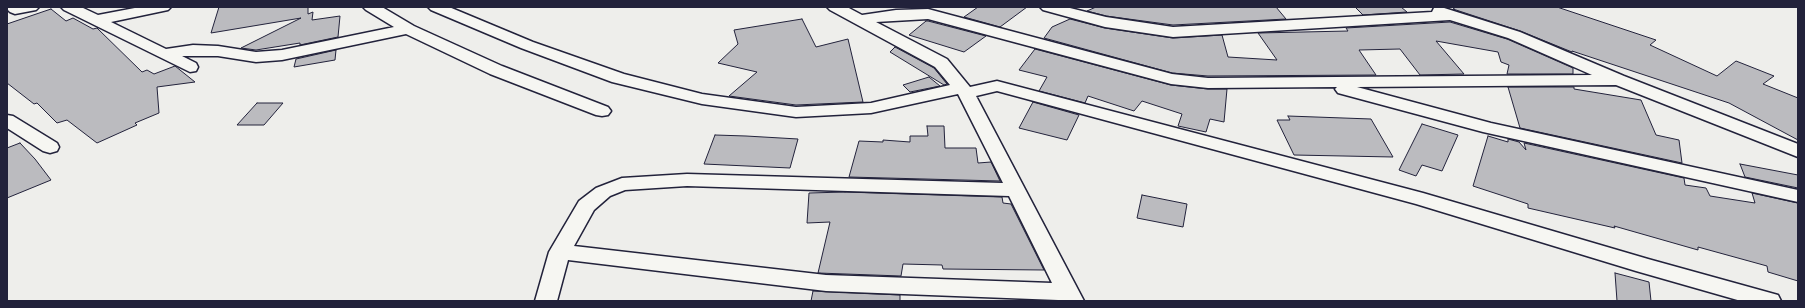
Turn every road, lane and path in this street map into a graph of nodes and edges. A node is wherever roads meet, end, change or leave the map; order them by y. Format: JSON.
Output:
{"nodes":[{"id":1,"x":31,"y":7,"type":"edge"},
{"id":2,"x":69,"y":7,"type":"edge"},
{"id":3,"x":162,"y":7,"type":"edge"},
{"id":4,"x":371,"y":7,"type":"edge"},
{"id":5,"x":436,"y":7,"type":"edge"},
{"id":6,"x":835,"y":7,"type":"edge"},
{"id":7,"x":1048,"y":7,"type":"edge"},
{"id":8,"x":1428,"y":7,"type":"edge"},
{"id":9,"x":14,"y":10,"type":"edge"},
{"id":10,"x":1452,"y":14,"type":"junction"},
{"id":11,"x":98,"y":20,"type":"junction"},
{"id":12,"x":859,"y":20,"type":"junction"},
{"id":13,"x":408,"y":29,"type":"junction"},
{"id":14,"x":164,"y":54,"type":"junction"},
{"id":15,"x":190,"y":67,"type":"dead end"},
{"id":16,"x":1618,"y":80,"type":"junction"},
{"id":17,"x":1321,"y":82,"type":"junction"},
{"id":18,"x":964,"y":90,"type":"junction"},
{"id":19,"x":602,"y":111,"type":"dead end"},
{"id":20,"x":10,"y":126,"type":"edge"},
{"id":21,"x":50,"y":147,"type":"dead end"},
{"id":22,"x":1798,"y":151,"type":"edge"},
{"id":23,"x":1016,"y":190,"type":"junction"},
{"id":24,"x":1798,"y":196,"type":"edge"},
{"id":25,"x":560,"y":252,"type":"junction"},
{"id":26,"x":1070,"y":296,"type":"edge"},
{"id":27,"x":546,"y":301,"type":"edge"},
{"id":28,"x":1770,"y":301,"type":"edge"}],
"edges":[{"from":1,"to":9,"type":"street"},
{"from":2,"to":11,"type":"street"},
{"from":3,"to":11,"type":"street"},
{"from":4,"to":13,"type":"street"},
{"from":5,"to":18,"type":"street"},
{"from":6,"to":12,"type":"street"},
{"from":7,"to":10,"type":"street"},
{"from":8,"to":10,"type":"street"},
{"from":10,"to":16,"type":"street"},
{"from":11,"to":14,"type":"street"},
{"from":12,"to":17,"type":"street"},
{"from":12,"to":18,"type":"street"},
{"from":13,"to":14,"type":"street"},
{"from":13,"to":19,"type":"street"},
{"from":14,"to":15,"type":"street"},
{"from":16,"to":17,"type":"street"},
{"from":16,"to":22,"type":"street"},
{"from":17,"to":24,"type":"street"},
{"from":18,"to":23,"type":"street"},
{"from":18,"to":28,"type":"street"},
{"from":20,"to":21,"type":"street"},
{"from":23,"to":25,"type":"street"},
{"from":23,"to":26,"type":"street"},
{"from":25,"to":26,"type":"street"},
{"from":25,"to":27,"type":"street"}]}
